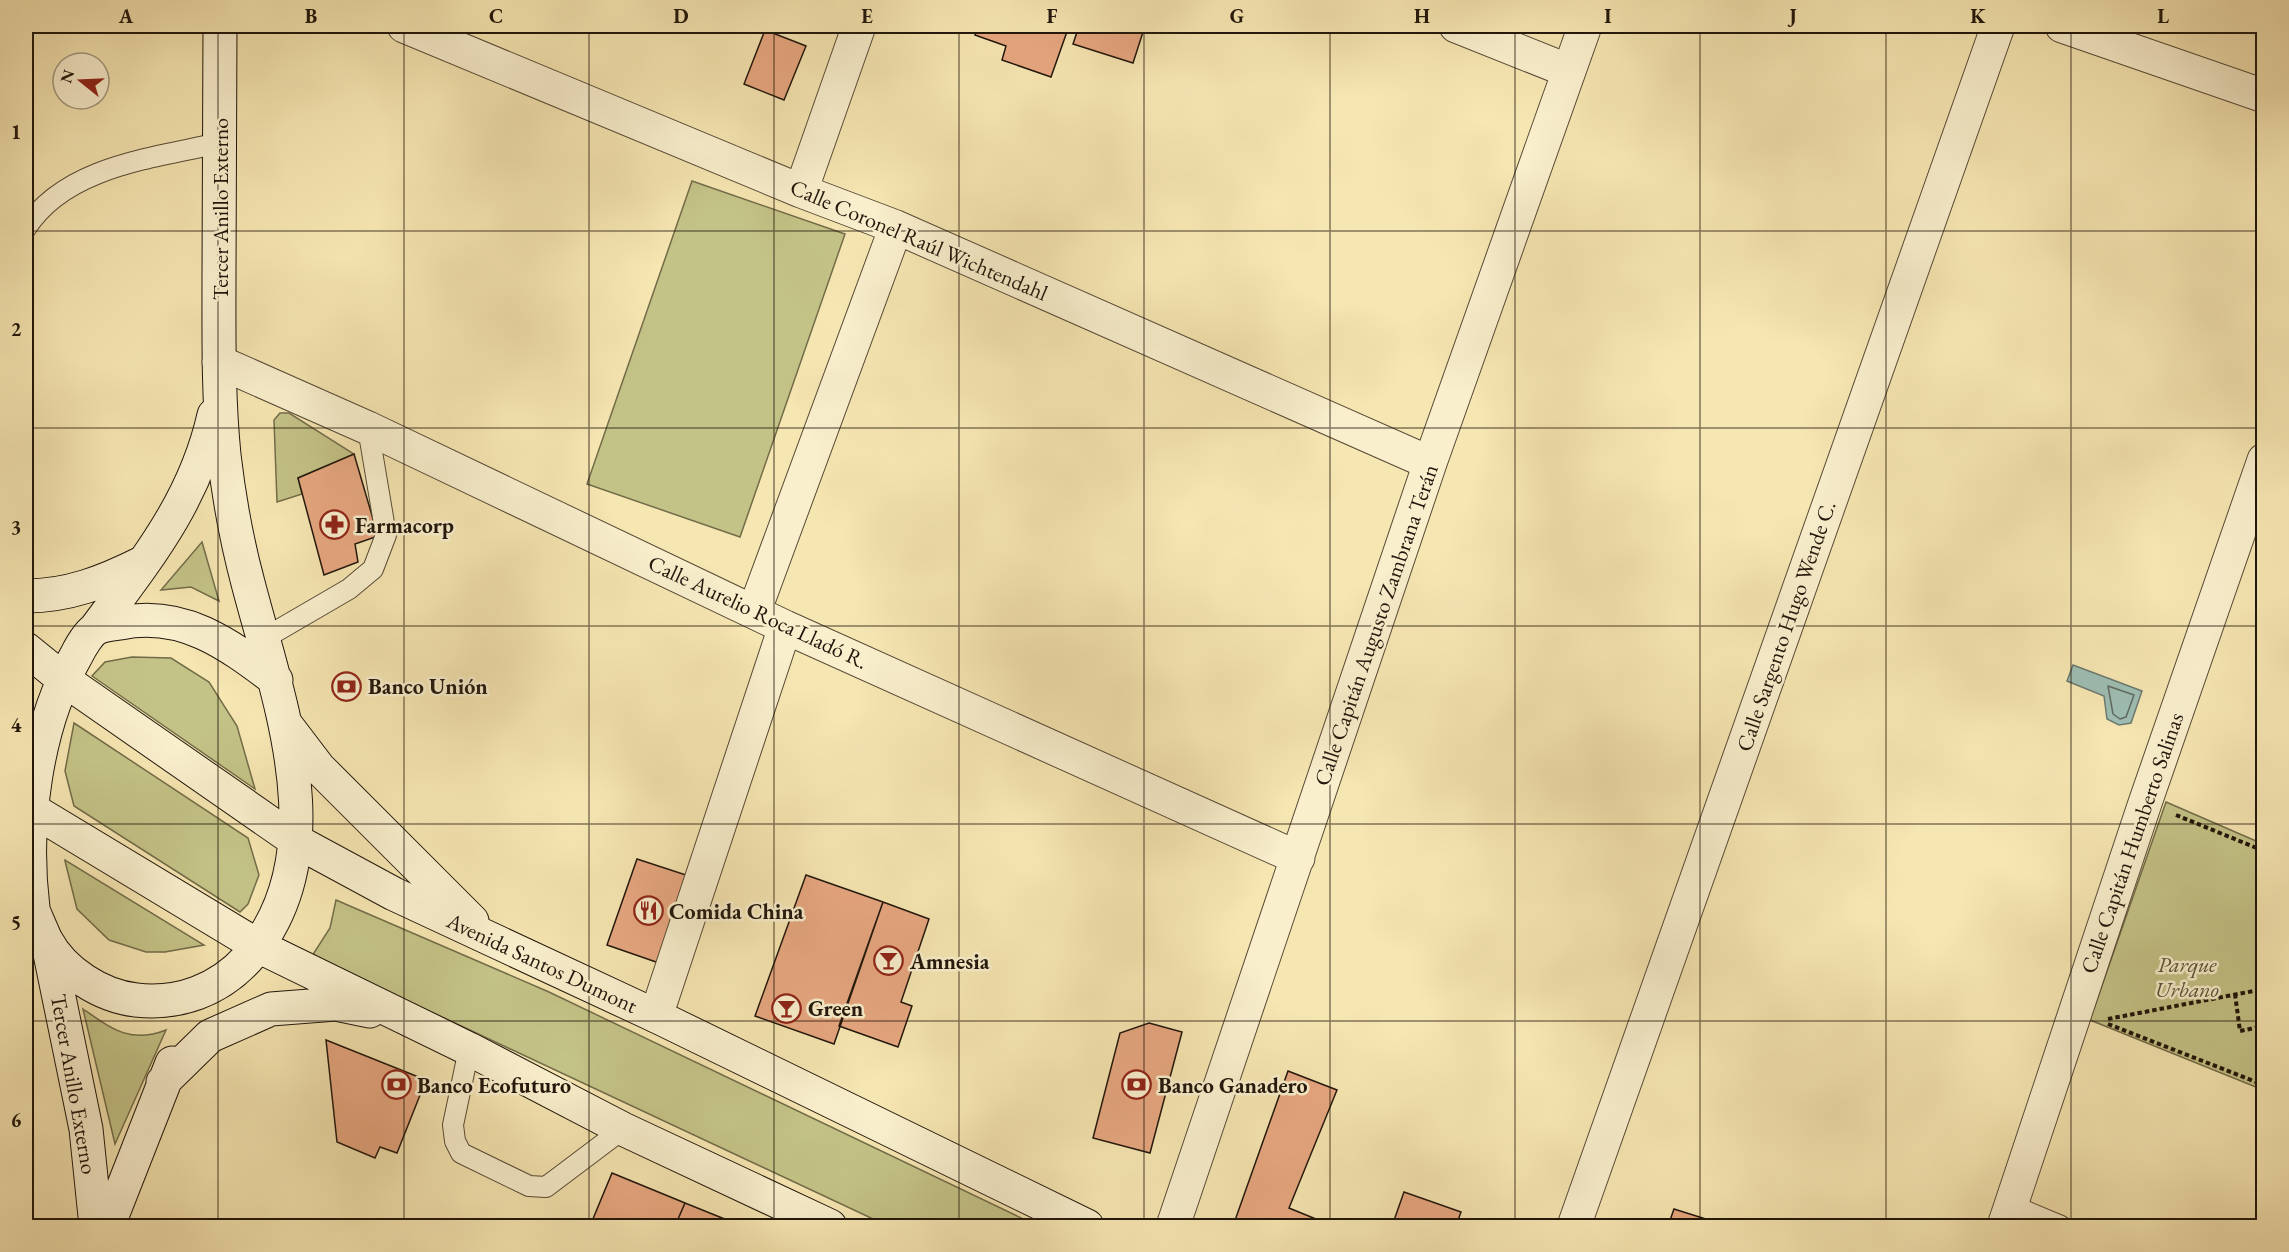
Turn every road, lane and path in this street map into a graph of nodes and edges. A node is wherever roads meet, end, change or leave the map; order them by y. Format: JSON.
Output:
{"nodes":[{"id":1,"x":220,"y":26,"type":"edge"},
{"id":2,"x":404,"y":26,"type":"edge"},
{"id":3,"x":859,"y":26,"type":"edge"},
{"id":4,"x":1456,"y":26,"type":"edge"},
{"id":5,"x":1585,"y":26,"type":"edge"},
{"id":6,"x":1998,"y":26,"type":"edge"},
{"id":7,"x":2062,"y":26,"type":"edge"},
{"id":8,"x":1569,"y":71,"type":"junction"},
{"id":9,"x":2264,"y":96,"type":"edge"},
{"id":10,"x":219,"y":142,"type":"junction"},
{"id":11,"x":801,"y":191,"type":"junction"},
{"id":12,"x":896,"y":227,"type":"junction"},
{"id":13,"x":26,"y":228,"type":"edge"},
{"id":14,"x":219,"y":377,"type":"junction"},
{"id":15,"x":368,"y":428,"type":"junction"},
{"id":16,"x":2264,"y":460,"type":"edge"},
{"id":17,"x":1430,"y":464,"type":"junction"},
{"id":18,"x":146,"y":561,"type":"junction"},
{"id":19,"x":26,"y":596,"type":"edge"},
{"id":20,"x":754,"y":612,"type":"junction"},
{"id":21,"x":785,"y":627,"type":"junction"},
{"id":22,"x":96,"y":628,"type":"junction"},
{"id":23,"x":263,"y":639,"type":"junction"},
{"id":24,"x":26,"y":649,"type":"edge"},
{"id":25,"x":276,"y":680,"type":"junction"},
{"id":26,"x":58,"y":693,"type":"junction"},
{"id":27,"x":286,"y":724,"type":"junction"},
{"id":28,"x":30,"y":800,"type":"edge"},
{"id":29,"x":2145,"y":803,"type":"junction"},
{"id":30,"x":296,"y":840,"type":"junction"},
{"id":31,"x":2264,"y":851,"type":"edge"},
{"id":32,"x":1298,"y":858,"type":"junction"},
{"id":33,"x":29,"y":901,"type":"edge"},
{"id":34,"x":493,"y":941,"type":"junction"},
{"id":35,"x":48,"y":942,"type":"junction"},
{"id":36,"x":258,"y":946,"type":"junction"},
{"id":37,"x":210,"y":989,"type":"junction"},
{"id":38,"x":2264,"y":989,"type":"edge"},
{"id":39,"x":2235,"y":994,"type":"junction"},
{"id":40,"x":656,"y":1016,"type":"junction"},
{"id":41,"x":410,"y":1019,"type":"junction"},
{"id":42,"x":2264,"y":1026,"type":"edge"},
{"id":43,"x":469,"y":1049,"type":"junction"},
{"id":44,"x":163,"y":1082,"type":"junction"},
{"id":45,"x":2264,"y":1085,"type":"edge"},
{"id":46,"x":623,"y":1129,"type":"junction"},
{"id":47,"x":2008,"y":1216,"type":"edge"},
{"id":48,"x":96,"y":1227,"type":"edge"},
{"id":49,"x":108,"y":1227,"type":"edge"},
{"id":50,"x":830,"y":1227,"type":"edge"},
{"id":51,"x":1087,"y":1227,"type":"edge"},
{"id":52,"x":1173,"y":1227,"type":"edge"},
{"id":53,"x":1574,"y":1227,"type":"edge"},
{"id":54,"x":2061,"y":1227,"type":"edge"}],
"edges":[{"from":1,"to":10,"type":"street","name":"Tercer Anillo Externo"},
{"from":2,"to":11,"type":"street","name":"Calle Coronel Raúl Wichtendahl"},
{"from":3,"to":11,"type":"street"},
{"from":4,"to":8,"type":"street"},
{"from":5,"to":8,"type":"street","name":"Calle Capitán Augusto Zambrana Terán"},
{"from":6,"to":53,"type":"street","name":"Calle Sargento Hugo Wende C."},
{"from":7,"to":9,"type":"street"},
{"from":8,"to":17,"type":"street","name":"Calle Capitán Augusto Zambrana Terán"},
{"from":10,"to":13,"type":"lane"},
{"from":10,"to":14,"type":"street","name":"Tercer Anillo Externo"},
{"from":11,"to":12,"type":"street","name":"Calle Coronel Raúl Wichtendahl"},
{"from":12,"to":17,"type":"street","name":"Calle Coronel Raúl Wichtendahl"},
{"from":12,"to":20,"type":"street"},
{"from":14,"to":15,"type":"street","name":"Calle Aurelio Roca Lladó R."},
{"from":14,"to":18,"type":"street","name":"Tercer Anillo Externo"},
{"from":14,"to":23,"type":"street","name":"Tercer Anillo Externo"},
{"from":15,"to":20,"type":"street","name":"Calle Aurelio Roca Lladó R."},
{"from":15,"to":23,"type":"lane"},
{"from":16,"to":29,"type":"street","name":"Calle Capitán Humberto Salinas"},
{"from":17,"to":32,"type":"street","name":"Calle Capitán Augusto Zambrana Terán"},
{"from":18,"to":19,"type":"street"},
{"from":18,"to":22,"type":"street","name":"Tercer Anillo Externo"},
{"from":20,"to":21,"type":"street","name":"Calle Aurelio Roca Lladó R."},
{"from":21,"to":32,"type":"street","name":"Calle Aurelio Roca Lladó R."},
{"from":21,"to":40,"type":"street"},
{"from":22,"to":25,"type":"street"},
{"from":22,"to":26,"type":"street","name":"Tercer Anillo Externo"},
{"from":23,"to":25,"type":"street","name":"Tercer Anillo Externo"},
{"from":24,"to":26,"type":"street","name":"Avenida Santos Dumont"},
{"from":25,"to":27,"type":"street","name":"Tercer Anillo Externo"},
{"from":26,"to":28,"type":"street","name":"Tercer Anillo Externo"},
{"from":26,"to":30,"type":"street","name":"Avenida Santos Dumont"},
{"from":27,"to":30,"type":"street","name":"Tercer Anillo Externo"},
{"from":27,"to":34,"type":"street"},
{"from":28,"to":33,"type":"street","name":"Tercer Anillo Externo"},
{"from":28,"to":36,"type":"street"},
{"from":29,"to":31,"type":"path"},
{"from":29,"to":47,"type":"street","name":"Calle Capitán Humberto Salinas"},
{"from":30,"to":34,"type":"street","name":"Avenida Santos Dumont"},
{"from":30,"to":36,"type":"street","name":"Tercer Anillo Externo"},
{"from":32,"to":52,"type":"street","name":"Calle Capitán Augusto Zambrana Terán"},
{"from":33,"to":35,"type":"street","name":"Tercer Anillo Externo"},
{"from":34,"to":40,"type":"street","name":"Avenida Santos Dumont"},
{"from":35,"to":37,"type":"street"},
{"from":35,"to":48,"type":"street","name":"Tercer Anillo Externo"},
{"from":36,"to":37,"type":"street","name":"Tercer Anillo Externo"},
{"from":36,"to":41,"type":"street"},
{"from":37,"to":44,"type":"street","name":"Tercer Anillo Externo"},
{"from":38,"to":39,"type":"path"},
{"from":39,"to":42,"type":"path"},
{"from":39,"to":45,"type":"path"},
{"from":40,"to":51,"type":"street","name":"Avenida Santos Dumont"},
{"from":41,"to":43,"type":"street"},
{"from":41,"to":44,"type":"street"},
{"from":43,"to":46,"type":"street"},
{"from":43,"to":46,"type":"lane"},
{"from":44,"to":49,"type":"street","name":"Tercer Anillo Externo"},
{"from":46,"to":50,"type":"street"},
{"from":47,"to":54,"type":"lane"}]}
